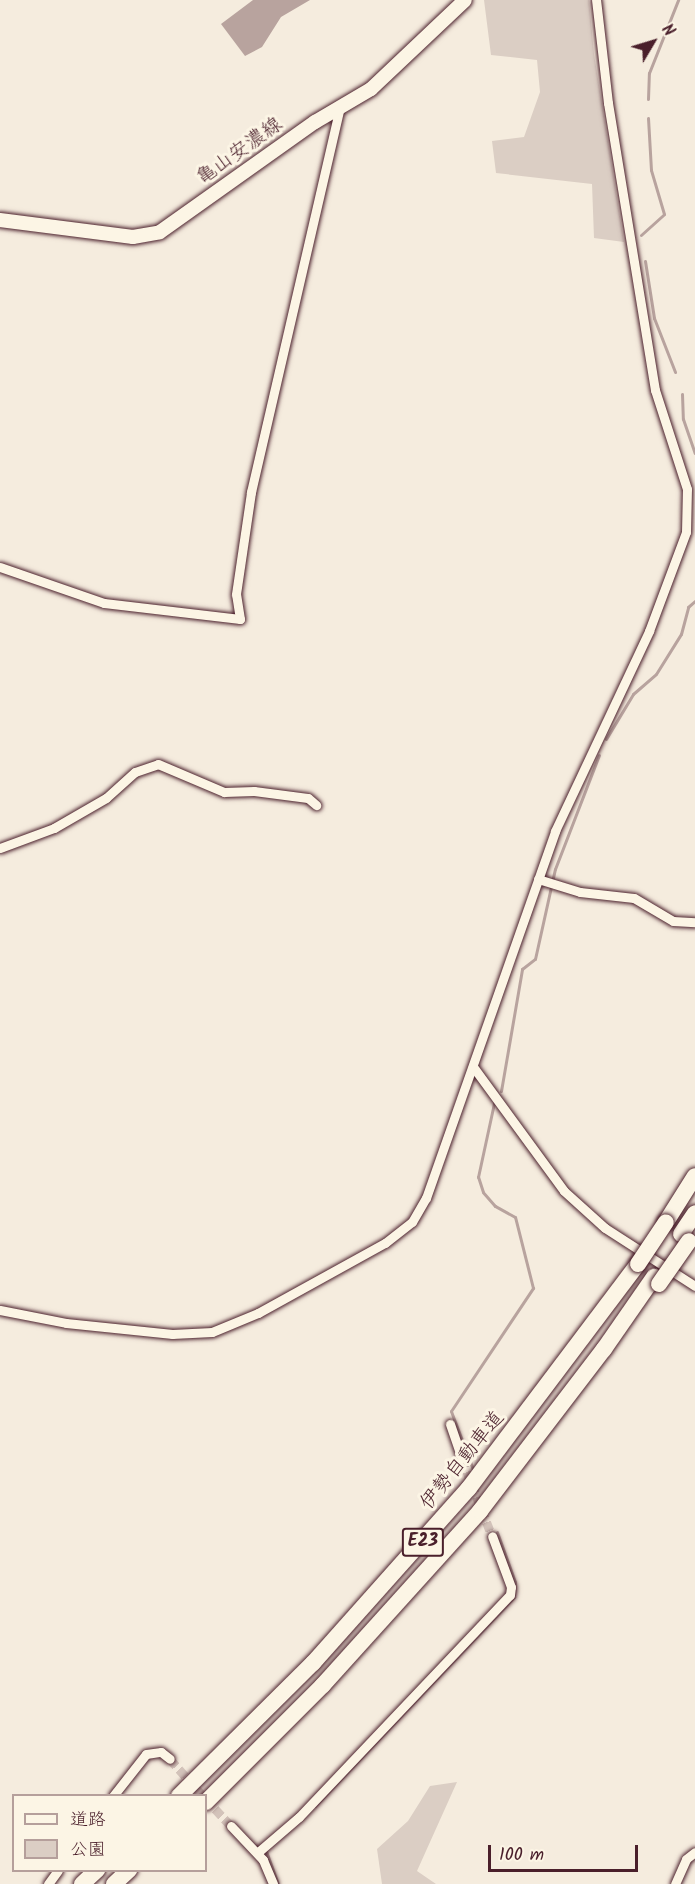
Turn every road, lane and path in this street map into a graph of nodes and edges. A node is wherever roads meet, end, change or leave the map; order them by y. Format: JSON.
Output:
{"nodes":[{"id":1,"x":465,"y":0,"type":"edge"},
{"id":2,"x":596,"y":0,"type":"edge"},
{"id":3,"x":340,"y":108,"type":"junction"},
{"id":4,"x":0,"y":220,"type":"edge"},
{"id":5,"x":0,"y":567,"type":"edge"},
{"id":6,"x":316,"y":805,"type":"dead end"},
{"id":7,"x":0,"y":848,"type":"edge"},
{"id":8,"x":542,"y":880,"type":"junction"},
{"id":9,"x":695,"y":922,"type":"edge"},
{"id":10,"x":474,"y":1068,"type":"junction"},
{"id":11,"x":695,"y":1176,"type":"edge"},
{"id":12,"x":695,"y":1213,"type":"edge"},
{"id":13,"x":688,"y":1236,"type":"edge"},
{"id":14,"x":695,"y":1286,"type":"edge"},
{"id":15,"x":0,"y":1310,"type":"edge"},
{"id":16,"x":450,"y":1424,"type":"dead end"},
{"id":17,"x":462,"y":1459,"type":"tunnel mouth"},
{"id":18,"x":492,"y":1536,"type":"tunnel mouth"},
{"id":19,"x":170,"y":1759,"type":"dead end"},
{"id":20,"x":115,"y":1794,"type":"edge"},
{"id":21,"x":181,"y":1794,"type":"edge"},
{"id":22,"x":207,"y":1801,"type":"edge"},
{"id":23,"x":231,"y":1826,"type":"tunnel mouth"},
{"id":24,"x":695,"y":1852,"type":"edge"},
{"id":25,"x":257,"y":1853,"type":"junction"},
{"id":26,"x":95,"y":1872,"type":"edge"},
{"id":27,"x":127,"y":1872,"type":"edge"},
{"id":28,"x":82,"y":1884,"type":"edge"},
{"id":29,"x":114,"y":1884,"type":"edge"},
{"id":30,"x":273,"y":1884,"type":"edge"},
{"id":31,"x":675,"y":1884,"type":"edge"}],
"edges":[{"from":1,"to":3,"type":"main road","name":"亀山安濃線"},
{"from":2,"to":8,"type":"street"},
{"from":3,"to":4,"type":"main road","name":"亀山安濃線"},
{"from":3,"to":5,"type":"street"},
{"from":6,"to":7,"type":"street"},
{"from":8,"to":9,"type":"street"},
{"from":8,"to":10,"type":"street"},
{"from":10,"to":14,"type":"street"},
{"from":10,"to":15,"type":"street"},
{"from":11,"to":21,"type":"highway","name":"伊勢自動車道","number":"E23","bridge":true},
{"from":12,"to":13,"type":"highway"},
{"from":13,"to":22,"type":"highway","number":"E23"},
{"from":16,"to":17,"type":"street"},
{"from":18,"to":25,"type":"street"},
{"from":19,"to":20,"type":"street"},
{"from":23,"to":25,"type":"street"},
{"from":24,"to":31,"type":"street"},
{"from":25,"to":30,"type":"street"},
{"from":26,"to":28,"type":"highway"},
{"from":27,"to":29,"type":"highway"}]}
